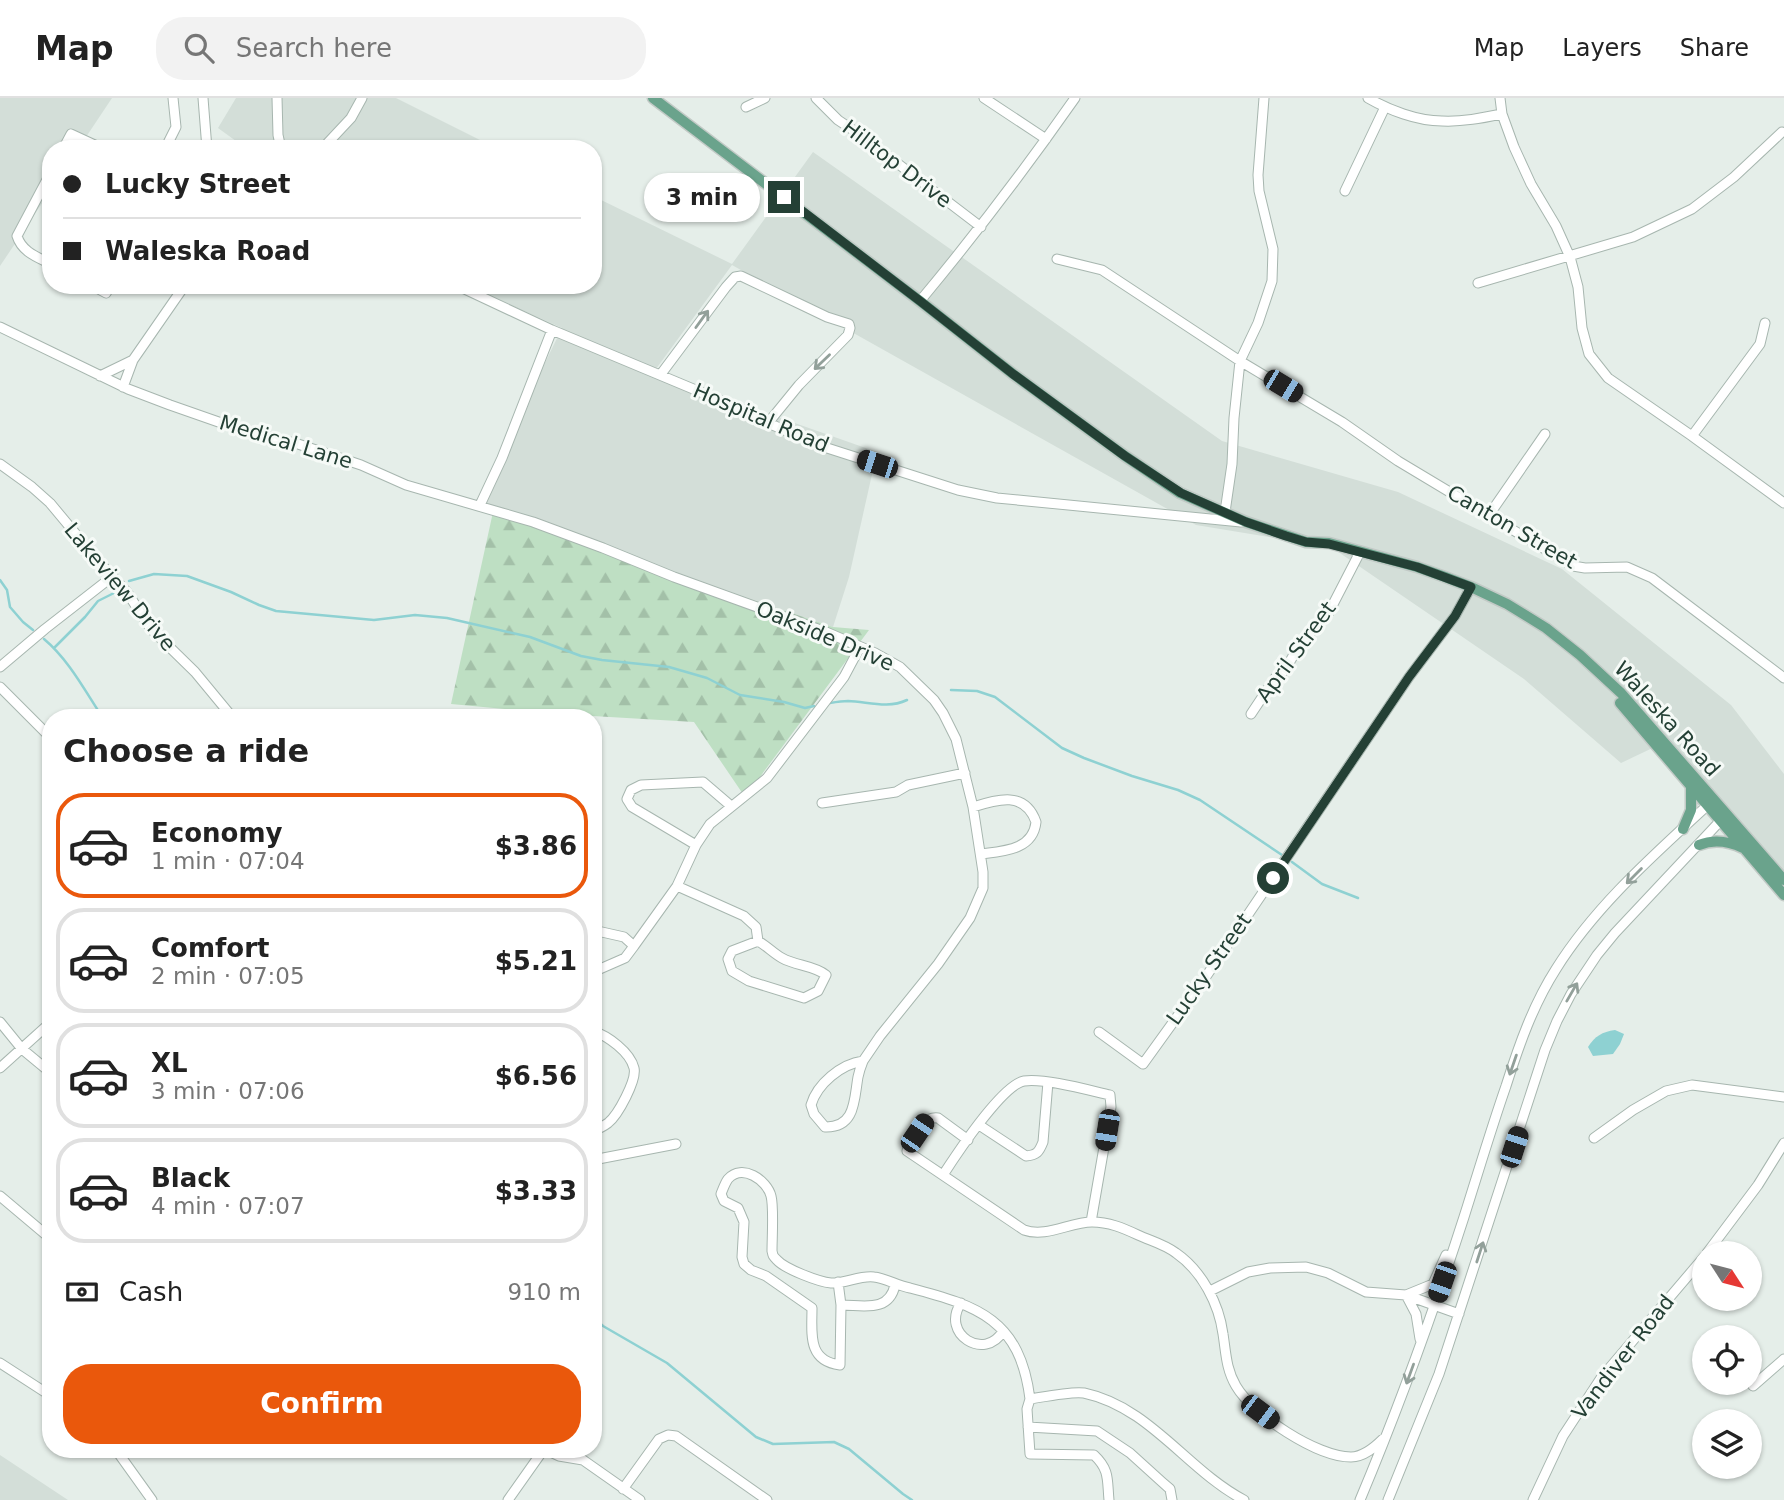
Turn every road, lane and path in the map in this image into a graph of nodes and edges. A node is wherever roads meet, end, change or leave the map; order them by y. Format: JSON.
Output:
{"nodes":[{"id":1,"x":173,"y":98,"type":"edge"},
{"id":2,"x":203,"y":98,"type":"edge"},
{"id":3,"x":276,"y":98,"type":"edge"},
{"id":4,"x":362,"y":98,"type":"edge"},
{"id":5,"x":653,"y":98,"type":"edge"},
{"id":6,"x":765,"y":98,"type":"edge"},
{"id":7,"x":816,"y":98,"type":"edge"},
{"id":8,"x":985,"y":98,"type":"edge"},
{"id":9,"x":1075,"y":98,"type":"edge"},
{"id":10,"x":1264,"y":98,"type":"edge"},
{"id":11,"x":1368,"y":98,"type":"edge"},
{"id":12,"x":1500,"y":98,"type":"edge"},
{"id":13,"x":746,"y":107,"type":"dead end"},
{"id":14,"x":1385,"y":107,"type":"junction"},
{"id":15,"x":1503,"y":114,"type":"junction"},
{"id":16,"x":1782,"y":132,"type":"dead end"},
{"id":17,"x":1046,"y":139,"type":"junction"},
{"id":18,"x":68,"y":140,"type":"edge"},
{"id":19,"x":84,"y":140,"type":"edge"},
{"id":20,"x":170,"y":140,"type":"edge"},
{"id":21,"x":206,"y":140,"type":"edge"},
{"id":22,"x":279,"y":140,"type":"edge"},
{"id":23,"x":330,"y":140,"type":"edge"},
{"id":24,"x":42,"y":189,"type":"edge"},
{"id":25,"x":1345,"y":191,"type":"dead end"},
{"id":26,"x":981,"y":227,"type":"junction"},
{"id":27,"x":1570,"y":257,"type":"junction"},
{"id":28,"x":1057,"y":259,"type":"dead end"},
{"id":29,"x":42,"y":260,"type":"edge"},
{"id":30,"x":1478,"y":283,"type":"dead end"},
{"id":31,"x":179,"y":294,"type":"edge"},
{"id":32,"x":475,"y":294,"type":"edge"},
{"id":33,"x":920,"y":301,"type":"junction"},
{"id":34,"x":1765,"y":323,"type":"dead end"},
{"id":35,"x":0,"y":327,"type":"edge"},
{"id":36,"x":551,"y":330,"type":"junction"},
{"id":37,"x":133,"y":359,"type":"junction"},
{"id":38,"x":1240,"y":362,"type":"junction"},
{"id":39,"x":661,"y":374,"type":"junction"},
{"id":40,"x":100,"y":376,"type":"junction"},
{"id":41,"x":123,"y":387,"type":"junction"},
{"id":42,"x":768,"y":423,"type":"junction"},
{"id":43,"x":1545,"y":434,"type":"dead end"},
{"id":44,"x":1692,"y":436,"type":"junction"},
{"id":45,"x":0,"y":464,"type":"edge"},
{"id":46,"x":1784,"y":503,"type":"edge"},
{"id":47,"x":480,"y":505,"type":"junction"},
{"id":48,"x":1225,"y":512,"type":"junction"},
{"id":49,"x":1489,"y":515,"type":"junction"},
{"id":50,"x":1246,"y":522,"type":"junction"},
{"id":51,"x":1360,"y":552,"type":"junction"},
{"id":52,"x":113,"y":576,"type":"junction"},
{"id":53,"x":1471,"y":587,"type":"junction"},
{"id":54,"x":860,"y":647,"type":"junction"},
{"id":55,"x":1590,"y":665,"type":"junction"},
{"id":56,"x":0,"y":667,"type":"edge"},
{"id":57,"x":1784,"y":678,"type":"edge"},
{"id":58,"x":0,"y":687,"type":"edge"},
{"id":59,"x":225,"y":709,"type":"edge"},
{"id":60,"x":1251,"y":714,"type":"dead end"},
{"id":61,"x":42,"y":729,"type":"edge"},
{"id":62,"x":965,"y":773,"type":"junction"},
{"id":63,"x":1691,"y":786,"type":"junction"},
{"id":64,"x":1711,"y":802,"type":"junction"},
{"id":65,"x":822,"y":803,"type":"dead end"},
{"id":66,"x":731,"y":806,"type":"junction"},
{"id":67,"x":973,"y":807,"type":"junction"},
{"id":68,"x":1724,"y":817,"type":"junction"},
{"id":69,"x":1683,"y":829,"type":"junction"},
{"id":70,"x":696,"y":845,"type":"junction"},
{"id":71,"x":1699,"y":845,"type":"junction"},
{"id":72,"x":1745,"y":849,"type":"junction"},
{"id":73,"x":981,"y":854,"type":"junction"},
{"id":74,"x":1784,"y":880,"type":"edge"},
{"id":75,"x":677,"y":886,"type":"junction"},
{"id":76,"x":1784,"y":895,"type":"edge"},
{"id":77,"x":602,"y":932,"type":"edge"},
{"id":78,"x":758,"y":941,"type":"junction"},
{"id":79,"x":634,"y":946,"type":"junction"},
{"id":80,"x":602,"y":968,"type":"edge"},
{"id":81,"x":0,"y":1022,"type":"edge"},
{"id":82,"x":42,"y":1030,"type":"edge"},
{"id":83,"x":1099,"y":1032,"type":"dead end"},
{"id":84,"x":602,"y":1034,"type":"edge"},
{"id":85,"x":22,"y":1049,"type":"junction"},
{"id":86,"x":863,"y":1061,"type":"junction"},
{"id":87,"x":42,"y":1066,"type":"edge"},
{"id":88,"x":0,"y":1068,"type":"edge"},
{"id":89,"x":1048,"y":1082,"type":"junction"},
{"id":90,"x":1784,"y":1097,"type":"edge"},
{"id":91,"x":979,"y":1125,"type":"junction"},
{"id":92,"x":602,"y":1126,"type":"edge"},
{"id":93,"x":1594,"y":1138,"type":"dead end"},
{"id":94,"x":968,"y":1140,"type":"junction"},
{"id":95,"x":1784,"y":1143,"type":"edge"},
{"id":96,"x":676,"y":1144,"type":"dead end"},
{"id":97,"x":602,"y":1158,"type":"edge"},
{"id":98,"x":943,"y":1175,"type":"junction"},
{"id":99,"x":0,"y":1196,"type":"edge"},
{"id":100,"x":1465,"y":1215,"type":"junction"},
{"id":101,"x":1091,"y":1222,"type":"junction"},
{"id":102,"x":42,"y":1231,"type":"edge"},
{"id":103,"x":1716,"y":1241,"type":"edge"},
{"id":104,"x":1692,"y":1271,"type":"edge"},
{"id":105,"x":838,"y":1282,"type":"junction"},
{"id":106,"x":895,"y":1285,"type":"junction"},
{"id":107,"x":1210,"y":1291,"type":"junction"},
{"id":108,"x":1406,"y":1295,"type":"junction"},
{"id":109,"x":961,"y":1303,"type":"junction"},
{"id":110,"x":841,"y":1304,"type":"junction"},
{"id":111,"x":1435,"y":1305,"type":"junction"},
{"id":112,"x":1459,"y":1314,"type":"junction"},
{"id":113,"x":1003,"y":1331,"type":"junction"},
{"id":114,"x":1421,"y":1344,"type":"junction"},
{"id":115,"x":1784,"y":1359,"type":"edge"},
{"id":116,"x":0,"y":1363,"type":"edge"},
{"id":117,"x":1762,"y":1378,"type":"edge"},
{"id":118,"x":42,"y":1390,"type":"edge"},
{"id":119,"x":1030,"y":1399,"type":"junction"},
{"id":120,"x":1028,"y":1427,"type":"junction"},
{"id":121,"x":1387,"y":1435,"type":"junction"},
{"id":122,"x":122,"y":1458,"type":"edge"},
{"id":123,"x":538,"y":1458,"type":"edge"},
{"id":124,"x":571,"y":1458,"type":"edge"},
{"id":125,"x":623,"y":1489,"type":"junction"},
{"id":126,"x":152,"y":1500,"type":"edge"},
{"id":127,"x":508,"y":1500,"type":"edge"},
{"id":128,"x":640,"y":1500,"type":"edge"},
{"id":129,"x":767,"y":1500,"type":"edge"},
{"id":130,"x":1109,"y":1500,"type":"edge"},
{"id":131,"x":1172,"y":1500,"type":"edge"},
{"id":132,"x":1244,"y":1500,"type":"edge"},
{"id":133,"x":1360,"y":1500,"type":"edge"},
{"id":134,"x":1388,"y":1500,"type":"edge"},
{"id":135,"x":1533,"y":1500,"type":"edge"}],
"edges":[{"from":1,"to":20,"type":"street"},
{"from":2,"to":21,"type":"street"},
{"from":3,"to":22,"type":"street"},
{"from":4,"to":23,"type":"street"},
{"from":5,"to":33,"type":"main road","name":"Waleska Road"},
{"from":6,"to":13,"type":"street"},
{"from":7,"to":26,"type":"street","name":"Hilltop Drive"},
{"from":8,"to":17,"type":"street"},
{"from":9,"to":17,"type":"street"},
{"from":10,"to":38,"type":"street"},
{"from":11,"to":14,"type":"street"},
{"from":12,"to":15,"type":"street"},
{"from":14,"to":15,"type":"street"},
{"from":14,"to":25,"type":"street"},
{"from":15,"to":27,"type":"street"},
{"from":16,"to":27,"type":"street"},
{"from":17,"to":26,"type":"street"},
{"from":18,"to":19,"type":"street"},
{"from":24,"to":29,"type":"street"},
{"from":26,"to":33,"type":"street"},
{"from":27,"to":30,"type":"street"},
{"from":27,"to":44,"type":"street"},
{"from":28,"to":38,"type":"street","name":"Canton Street"},
{"from":31,"to":37,"type":"street"},
{"from":32,"to":36,"type":"street","name":"Hospital Road"},
{"from":33,"to":48,"type":"main road","name":"Waleska Road"},
{"from":34,"to":44,"type":"street"},
{"from":35,"to":40,"type":"street","name":"Medical Lane"},
{"from":36,"to":39,"type":"street","name":"Hospital Road"},
{"from":36,"to":47,"type":"street"},
{"from":37,"to":40,"type":"street"},
{"from":37,"to":41,"type":"street"},
{"from":38,"to":48,"type":"street"},
{"from":38,"to":49,"type":"street","name":"Canton Street"},
{"from":39,"to":42,"type":"street","name":"Hospital Road"},
{"from":39,"to":42,"type":"street","one_way":true},
{"from":40,"to":41,"type":"street","name":"Medical Lane"},
{"from":41,"to":47,"type":"street","name":"Medical Lane"},
{"from":42,"to":50,"type":"street","name":"Hospital Road"},
{"from":43,"to":49,"type":"street"},
{"from":44,"to":46,"type":"street"},
{"from":45,"to":52,"type":"street","name":"Lakeview Drive"},
{"from":47,"to":54,"type":"street","name":"Oakside Drive"},
{"from":48,"to":50,"type":"main road","name":"Waleska Road"},
{"from":49,"to":57,"type":"street","name":"Canton Street"},
{"from":50,"to":51,"type":"main road","name":"Waleska Road"},
{"from":51,"to":53,"type":"main road","name":"Waleska Road"},
{"from":51,"to":60,"type":"street","name":"April Street"},
{"from":52,"to":56,"type":"street"},
{"from":52,"to":59,"type":"street","name":"Lakeview Drive"},
{"from":53,"to":55,"type":"main road","name":"Waleska Road"},
{"from":53,"to":83,"type":"street","name":"Lucky Street"},
{"from":54,"to":62,"type":"street","name":"Oakside Drive"},
{"from":54,"to":66,"type":"street"},
{"from":55,"to":63,"type":"main road","name":"Waleska Road"},
{"from":55,"to":64,"type":"main road","name":"Waleska Road"},
{"from":58,"to":61,"type":"street"},
{"from":62,"to":65,"type":"street"},
{"from":62,"to":67,"type":"street","name":"Oakside Drive"},
{"from":63,"to":64,"type":"main road","name":"Waleska Road"},
{"from":63,"to":69,"type":"main road"},
{"from":64,"to":68,"type":"main road"},
{"from":64,"to":69,"type":"street"},
{"from":66,"to":70,"type":"street"},
{"from":66,"to":70,"type":"street"},
{"from":67,"to":73,"type":"street","name":"Oakside Drive"},
{"from":67,"to":73,"type":"street"},
{"from":68,"to":71,"type":"street"},
{"from":68,"to":72,"type":"main road"},
{"from":68,"to":74,"type":"main road"},
{"from":69,"to":100,"type":"street","one_way":true},
{"from":70,"to":75,"type":"street"},
{"from":71,"to":72,"type":"main road"},
{"from":112,"to":71,"type":"street","one_way":true},
{"from":72,"to":76,"type":"main road"},
{"from":73,"to":86,"type":"street","name":"Oakside Drive"},
{"from":75,"to":78,"type":"street"},
{"from":75,"to":79,"type":"street"},
{"from":77,"to":79,"type":"street"},
{"from":78,"to":78,"type":"street"},
{"from":79,"to":80,"type":"street"},
{"from":81,"to":85,"type":"street"},
{"from":82,"to":85,"type":"street"},
{"from":84,"to":92,"type":"street"},
{"from":85,"to":87,"type":"street"},
{"from":85,"to":88,"type":"street"},
{"from":86,"to":86,"type":"street","name":"Oakside Drive"},
{"from":89,"to":91,"type":"street"},
{"from":89,"to":91,"type":"street"},
{"from":89,"to":101,"type":"street"},
{"from":90,"to":93,"type":"street"},
{"from":91,"to":94,"type":"street"},
{"from":94,"to":98,"type":"street"},
{"from":94,"to":98,"type":"street"},
{"from":95,"to":103,"type":"street","name":"Vandiver Road"},
{"from":96,"to":97,"type":"street"},
{"from":98,"to":101,"type":"street"},
{"from":99,"to":102,"type":"street"},
{"from":100,"to":108,"type":"street"},
{"from":100,"to":111,"type":"street"},
{"from":101,"to":107,"type":"street"},
{"from":104,"to":135,"type":"street","name":"Vandiver Road"},
{"from":105,"to":106,"type":"street"},
{"from":105,"to":110,"type":"street"},
{"from":105,"to":110,"type":"street"},
{"from":106,"to":109,"type":"street"},
{"from":106,"to":110,"type":"street"},
{"from":107,"to":108,"type":"street"},
{"from":107,"to":121,"type":"street"},
{"from":108,"to":111,"type":"street"},
{"from":108,"to":114,"type":"street"},
{"from":109,"to":113,"type":"street"},
{"from":109,"to":113,"type":"street"},
{"from":111,"to":112,"type":"street"},
{"from":111,"to":114,"type":"street"},
{"from":112,"to":134,"type":"street"},
{"from":113,"to":119,"type":"street"},
{"from":114,"to":121,"type":"street","one_way":true},
{"from":115,"to":117,"type":"street"},
{"from":116,"to":118,"type":"street"},
{"from":119,"to":120,"type":"street"},
{"from":119,"to":132,"type":"street"},
{"from":120,"to":130,"type":"street"},
{"from":120,"to":131,"type":"street"},
{"from":121,"to":133,"type":"street"},
{"from":122,"to":126,"type":"street"},
{"from":123,"to":127,"type":"street"},
{"from":124,"to":125,"type":"street"},
{"from":125,"to":128,"type":"street"},
{"from":125,"to":129,"type":"street"}]}
